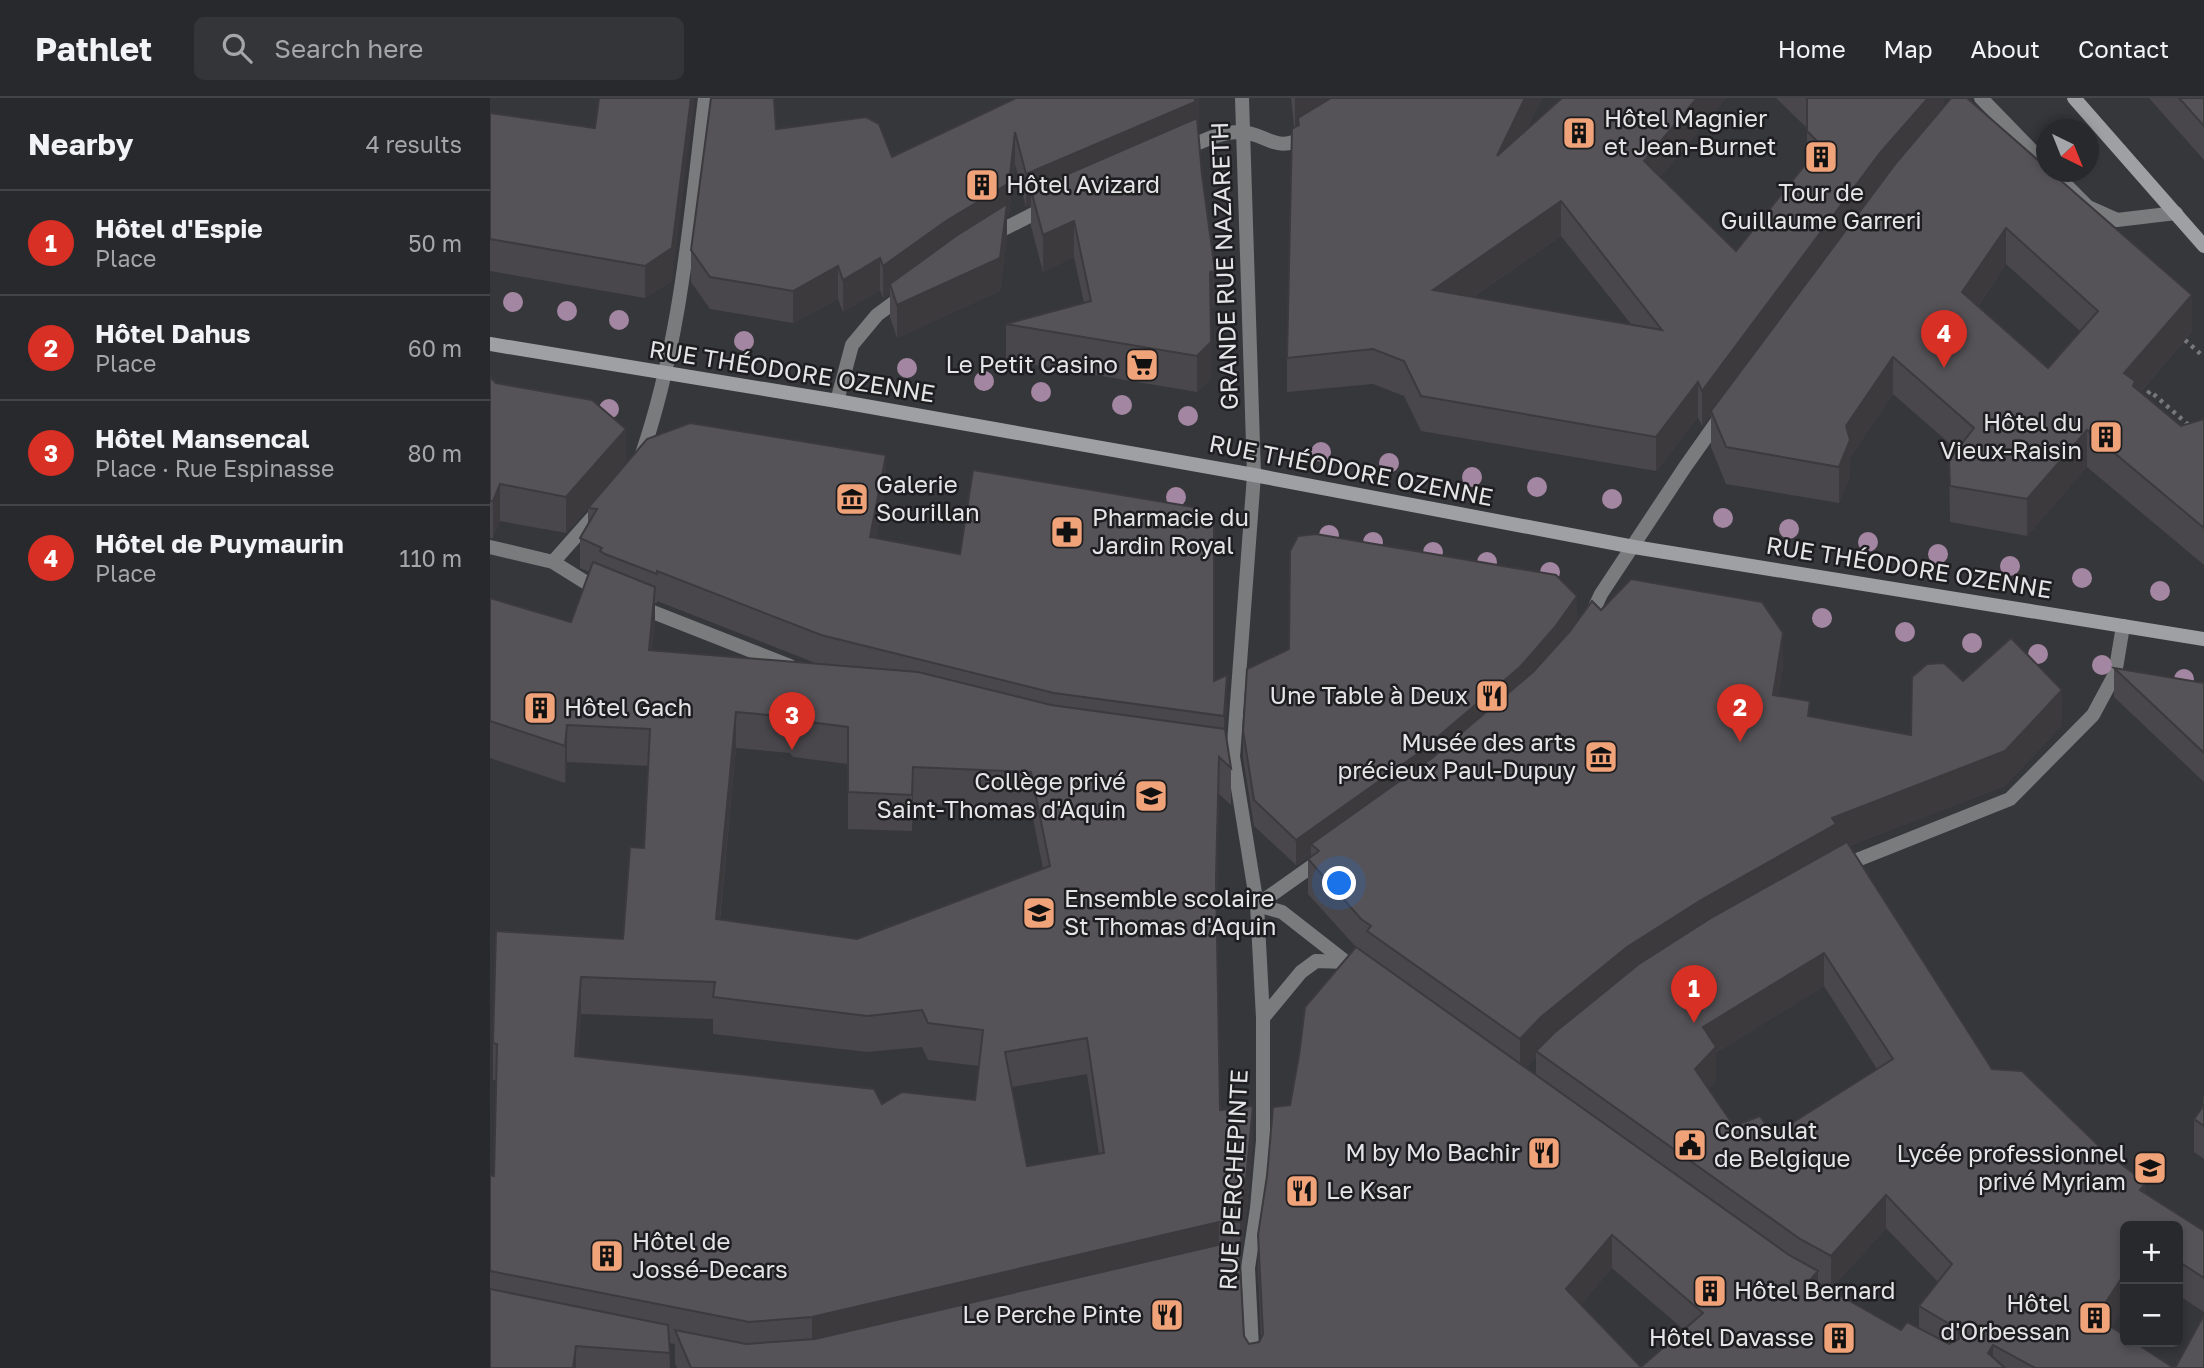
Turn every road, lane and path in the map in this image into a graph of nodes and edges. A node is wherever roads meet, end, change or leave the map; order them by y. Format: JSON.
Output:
{"nodes":[{"id":1,"x":705,"y":98,"type":"edge"},
{"id":2,"x":1242,"y":98,"type":"edge"},
{"id":3,"x":1981,"y":98,"type":"edge"},
{"id":4,"x":2074,"y":98,"type":"edge"},
{"id":5,"x":1315,"y":131,"type":"edge"},
{"id":6,"x":1244,"y":132,"type":"junction"},
{"id":7,"x":1174,"y":153,"type":"edge"},
{"id":8,"x":2036,"y":155,"type":"edge"},
{"id":9,"x":2063,"y":182,"type":"edge"},
{"id":10,"x":1066,"y":199,"type":"edge"},
{"id":11,"x":2176,"y":213,"type":"junction"},
{"id":12,"x":982,"y":242,"type":"edge"},
{"id":13,"x":2204,"y":246,"type":"edge"},
{"id":14,"x":919,"y":284,"type":"edge"},
{"id":15,"x":2186,"y":340,"type":"edge"},
{"id":16,"x":490,"y":344,"type":"edge"},
{"id":17,"x":2204,"y":357,"type":"edge"},
{"id":18,"x":666,"y":374,"type":"junction"},
{"id":19,"x":837,"y":401,"type":"junction"},
{"id":20,"x":1728,"y":407,"type":"edge"},
{"id":21,"x":2136,"y":407,"type":"edge"},
{"id":22,"x":2197,"y":431,"type":"edge"},
{"id":23,"x":638,"y":466,"type":"edge"},
{"id":24,"x":1254,"y":475,"type":"junction"},
{"id":25,"x":612,"y":495,"type":"edge"},
{"id":26,"x":490,"y":547,"type":"edge"},
{"id":27,"x":1634,"y":547,"type":"junction"},
{"id":28,"x":553,"y":562,"type":"junction"},
{"id":29,"x":2123,"y":626,"type":"junction"},
{"id":30,"x":1578,"y":638,"type":"edge"},
{"id":31,"x":2204,"y":639,"type":"edge"},
{"id":32,"x":798,"y":669,"type":"edge"},
{"id":33,"x":1339,"y":847,"type":"edge"},
{"id":34,"x":1832,"y":872,"type":"edge"},
{"id":35,"x":1257,"y":905,"type":"junction"},
{"id":36,"x":1346,"y":962,"type":"junction"},
{"id":37,"x":1370,"y":977,"type":"edge"},
{"id":38,"x":1263,"y":1018,"type":"junction"},
{"id":39,"x":1253,"y":1368,"type":"edge"}],
"edges":[{"from":1,"to":18,"type":"street"},
{"from":2,"to":6,"type":"street","name":"GRANDE RUE NAZARETH"},
{"from":3,"to":8,"type":"street"},
{"from":4,"to":11,"type":"street"},
{"from":5,"to":6,"type":"street"},
{"from":6,"to":7,"type":"street"},
{"from":6,"to":24,"type":"street","name":"GRANDE RUE NAZARETH"},
{"from":9,"to":11,"type":"street"},
{"from":10,"to":12,"type":"street"},
{"from":11,"to":13,"type":"street"},
{"from":14,"to":19,"type":"street"},
{"from":15,"to":17,"type":"path"},
{"from":16,"to":18,"type":"street","name":"RUE THÉODORE OZENNE"},
{"from":18,"to":19,"type":"street","name":"RUE THÉODORE OZENNE"},
{"from":18,"to":23,"type":"street"},
{"from":19,"to":24,"type":"street","name":"RUE THÉODORE OZENNE"},
{"from":20,"to":27,"type":"street"},
{"from":21,"to":22,"type":"path"},
{"from":24,"to":27,"type":"street","name":"RUE THÉODORE OZENNE"},
{"from":24,"to":35,"type":"street","name":"GRANDE RUE NAZARETH"},
{"from":25,"to":28,"type":"street"},
{"from":26,"to":28,"type":"street"},
{"from":27,"to":29,"type":"street","name":"RUE THÉODORE OZENNE"},
{"from":27,"to":30,"type":"street"},
{"from":28,"to":32,"type":"street"},
{"from":29,"to":31,"type":"street","name":"RUE THÉODORE OZENNE"},
{"from":29,"to":34,"type":"street"},
{"from":33,"to":35,"type":"street"},
{"from":35,"to":36,"type":"street"},
{"from":35,"to":38,"type":"street","name":"GRANDE RUE NAZARETH"},
{"from":36,"to":37,"type":"street"},
{"from":36,"to":38,"type":"street"},
{"from":38,"to":39,"type":"street","name":"RUE PERCHEPINTE"}]}
